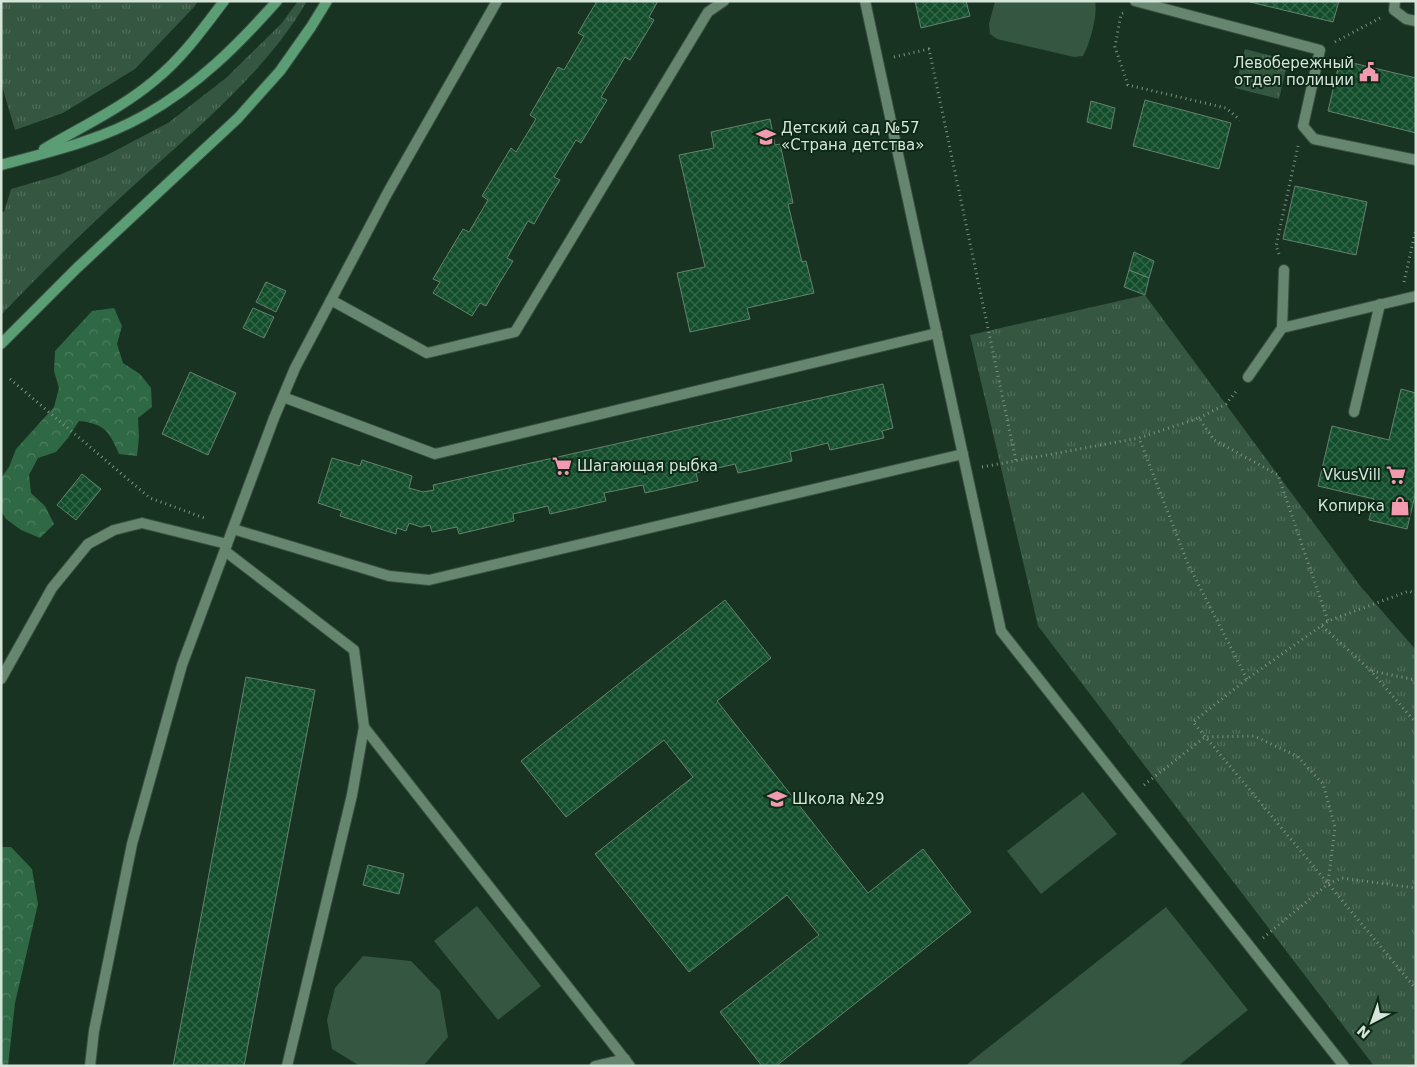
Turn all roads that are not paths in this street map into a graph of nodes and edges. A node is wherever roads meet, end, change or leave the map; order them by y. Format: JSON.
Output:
{"nodes":[{"id":1,"x":224,"y":1,"type":"edge"},
{"id":2,"x":278,"y":1,"type":"edge"},
{"id":3,"x":326,"y":1,"type":"edge"},
{"id":4,"x":497,"y":1,"type":"edge"},
{"id":5,"x":724,"y":1,"type":"edge"},
{"id":6,"x":865,"y":1,"type":"edge"},
{"id":7,"x":1135,"y":2,"type":"edge"},
{"id":8,"x":1394,"y":6,"type":"edge"},
{"id":9,"x":1416,"y":21,"type":"edge"},
{"id":10,"x":30,"y":157,"type":"junction"},
{"id":11,"x":1416,"y":160,"type":"edge"},
{"id":12,"x":1,"y":165,"type":"edge"},
{"id":13,"x":1284,"y":270,"type":"road end"},
{"id":14,"x":1416,"y":296,"type":"edge"},
{"id":15,"x":331,"y":300,"type":"junction"},
{"id":16,"x":1380,"y":304,"type":"junction"},
{"id":17,"x":1282,"y":328,"type":"junction"},
{"id":18,"x":937,"y":333,"type":"junction"},
{"id":19,"x":1,"y":344,"type":"edge"},
{"id":20,"x":1248,"y":377,"type":"road end"},
{"id":21,"x":283,"y":397,"type":"junction"},
{"id":22,"x":1354,"y":412,"type":"dead end"},
{"id":23,"x":963,"y":454,"type":"junction"},
{"id":24,"x":233,"y":529,"type":"junction"},
{"id":25,"x":226,"y":548,"type":"junction"},
{"id":26,"x":1,"y":679,"type":"edge"},
{"id":27,"x":364,"y":727,"type":"junction"},
{"id":28,"x":627,"y":1063,"type":"edge"},
{"id":29,"x":90,"y":1066,"type":"edge"},
{"id":30,"x":286,"y":1066,"type":"edge"},
{"id":31,"x":594,"y":1066,"type":"edge"},
{"id":32,"x":1344,"y":1066,"type":"edge"}],
"edges":[{"from":1,"to":10,"type":"street"},
{"from":2,"to":10,"type":"street"},
{"from":3,"to":19,"type":"street"},
{"from":4,"to":15,"type":"street"},
{"from":5,"to":15,"type":"street"},
{"from":6,"to":18,"type":"street"},
{"from":7,"to":11,"type":"street"},
{"from":8,"to":9,"type":"street"},
{"from":10,"to":12,"type":"street"},
{"from":13,"to":17,"type":"street"},
{"from":14,"to":16,"type":"street"},
{"from":15,"to":21,"type":"street"},
{"from":16,"to":17,"type":"street"},
{"from":16,"to":22,"type":"street"},
{"from":17,"to":20,"type":"street"},
{"from":18,"to":21,"type":"street"},
{"from":18,"to":23,"type":"street"},
{"from":21,"to":24,"type":"street"},
{"from":23,"to":24,"type":"street"},
{"from":23,"to":32,"type":"street"},
{"from":24,"to":25,"type":"street"},
{"from":25,"to":26,"type":"street"},
{"from":25,"to":27,"type":"street"},
{"from":25,"to":29,"type":"street"},
{"from":27,"to":28,"type":"street"},
{"from":27,"to":30,"type":"street"},
{"from":28,"to":31,"type":"street"}]}
